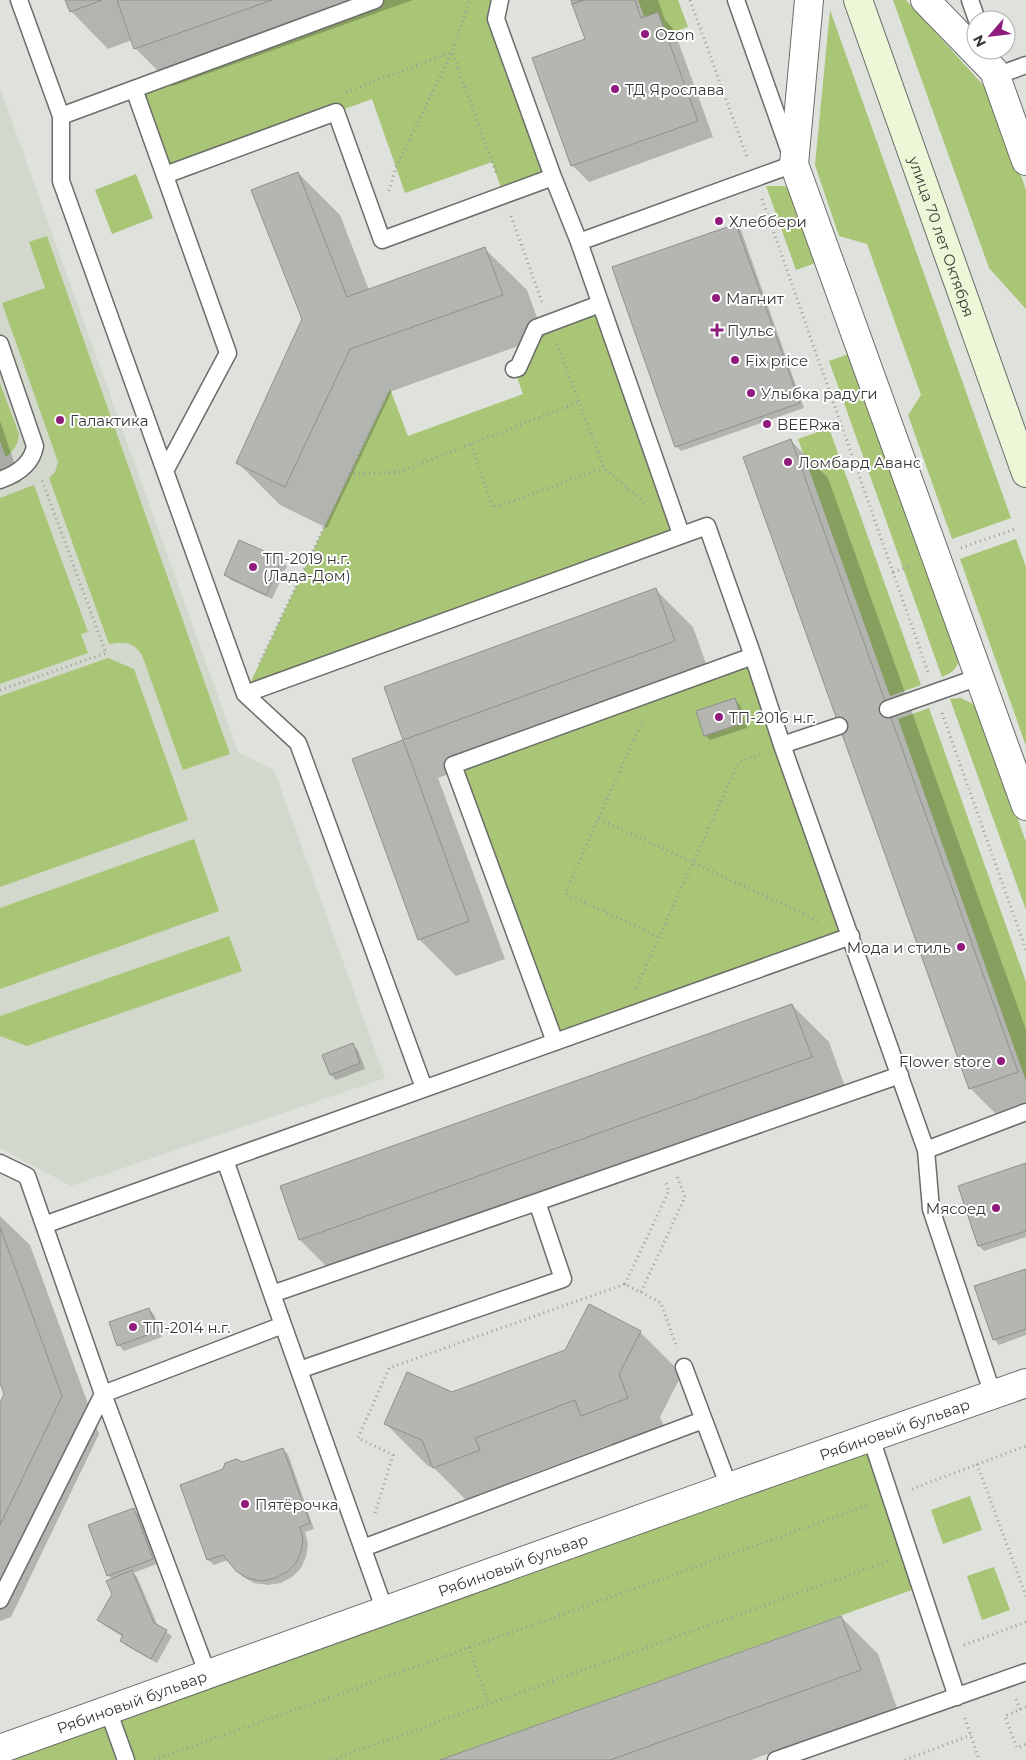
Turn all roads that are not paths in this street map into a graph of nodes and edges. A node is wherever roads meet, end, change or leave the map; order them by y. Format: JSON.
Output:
{"nodes":[{"id":1,"x":19,"y":0,"type":"edge"},
{"id":2,"x":375,"y":0,"type":"edge"},
{"id":3,"x":500,"y":0,"type":"edge"},
{"id":4,"x":736,"y":0,"type":"edge"},
{"id":5,"x":809,"y":0,"type":"edge"},
{"id":6,"x":858,"y":0,"type":"edge"},
{"id":7,"x":925,"y":0,"type":"edge"},
{"id":8,"x":992,"y":66,"type":"edge"},
{"id":9,"x":1026,"y":66,"type":"edge"},
{"id":10,"x":134,"y":89,"type":"junction"},
{"id":11,"x":61,"y":116,"type":"junction"},
{"id":12,"x":1026,"y":161,"type":"edge"},
{"id":13,"x":794,"y":164,"type":"junction"},
{"id":14,"x":165,"y":175,"type":"junction"},
{"id":15,"x":553,"y":177,"type":"junction"},
{"id":16,"x":579,"y":242,"type":"junction"},
{"id":17,"x":600,"y":304,"type":"junction"},
{"id":18,"x":0,"y":344,"type":"edge"},
{"id":19,"x":514,"y":369,"type":"dead end"},
{"id":20,"x":164,"y":471,"type":"junction"},
{"id":21,"x":1026,"y":473,"type":"edge"},
{"id":22,"x":0,"y":480,"type":"edge"},
{"id":23,"x":681,"y":534,"type":"junction"},
{"id":24,"x":753,"y":656,"type":"junction"},
{"id":25,"x":979,"y":677,"type":"junction"},
{"id":26,"x":244,"y":694,"type":"junction"},
{"id":27,"x":888,"y":709,"type":"dead end"},
{"id":28,"x":839,"y":726,"type":"dead end"},
{"id":29,"x":782,"y":745,"type":"junction"},
{"id":30,"x":1026,"y":806,"type":"edge"},
{"id":31,"x":851,"y":936,"type":"junction"},
{"id":32,"x":555,"y":1042,"type":"junction"},
{"id":33,"x":900,"y":1075,"type":"junction"},
{"id":34,"x":424,"y":1088,"type":"junction"},
{"id":35,"x":1026,"y":1112,"type":"edge"},
{"id":36,"x":926,"y":1150,"type":"junction"},
{"id":37,"x":225,"y":1160,"type":"junction"},
{"id":38,"x":0,"y":1163,"type":"edge"},
{"id":39,"x":537,"y":1202,"type":"junction"},
{"id":40,"x":44,"y":1225,"type":"junction"},
{"id":41,"x":272,"y":1294,"type":"junction"},
{"id":42,"x":283,"y":1325,"type":"junction"},
{"id":43,"x":684,"y":1367,"type":"road end"},
{"id":44,"x":299,"y":1370,"type":"junction"},
{"id":45,"x":1026,"y":1383,"type":"edge"},
{"id":46,"x":103,"y":1394,"type":"junction"},
{"id":47,"x":993,"y":1395,"type":"junction"},
{"id":48,"x":704,"y":1420,"type":"junction"},
{"id":49,"x":870,"y":1438,"type":"junction"},
{"id":50,"x":729,"y":1487,"type":"junction"},
{"id":51,"x":363,"y":1548,"type":"junction"},
{"id":52,"x":0,"y":1600,"type":"edge"},
{"id":53,"x":385,"y":1611,"type":"junction"},
{"id":54,"x":1026,"y":1672,"type":"edge"},
{"id":55,"x":208,"y":1675,"type":"junction"},
{"id":56,"x":957,"y":1697,"type":"junction"},
{"id":57,"x":108,"y":1710,"type":"junction"},
{"id":58,"x":0,"y":1749,"type":"edge"},
{"id":59,"x":800,"y":1756,"type":"edge"},
{"id":60,"x":126,"y":1760,"type":"edge"},
{"id":61,"x":776,"y":1760,"type":"edge"}],
"edges":[{"from":1,"to":11,"type":"lane"},
{"from":2,"to":10,"type":"lane"},
{"from":3,"to":15,"type":"lane"},
{"from":4,"to":13,"type":"lane"},
{"from":5,"to":13,"type":"street"},
{"from":6,"to":21,"type":"main road","name":"улица 70 лет Октября"},
{"from":7,"to":8,"type":"street"},
{"from":8,"to":9,"type":"lane"},
{"from":8,"to":12,"type":"street"},
{"from":10,"to":11,"type":"lane"},
{"from":10,"to":14,"type":"lane"},
{"from":11,"to":20,"type":"lane"},
{"from":13,"to":16,"type":"lane"},
{"from":13,"to":25,"type":"street"},
{"from":14,"to":15,"type":"lane"},
{"from":14,"to":20,"type":"lane"},
{"from":15,"to":16,"type":"lane"},
{"from":16,"to":17,"type":"lane"},
{"from":17,"to":19,"type":"lane"},
{"from":17,"to":23,"type":"lane"},
{"from":18,"to":22,"type":"lane"},
{"from":20,"to":26,"type":"lane"},
{"from":23,"to":24,"type":"lane"},
{"from":23,"to":26,"type":"lane"},
{"from":24,"to":29,"type":"lane"},
{"from":24,"to":32,"type":"lane"},
{"from":25,"to":27,"type":"lane"},
{"from":25,"to":30,"type":"street"},
{"from":26,"to":34,"type":"lane"},
{"from":28,"to":29,"type":"lane"},
{"from":29,"to":31,"type":"lane"},
{"from":31,"to":32,"type":"lane"},
{"from":31,"to":33,"type":"lane"},
{"from":32,"to":34,"type":"lane"},
{"from":33,"to":36,"type":"lane"},
{"from":33,"to":39,"type":"lane"},
{"from":34,"to":37,"type":"lane"},
{"from":35,"to":36,"type":"lane"},
{"from":36,"to":47,"type":"lane"},
{"from":37,"to":40,"type":"lane"},
{"from":37,"to":41,"type":"lane"},
{"from":38,"to":40,"type":"lane"},
{"from":39,"to":41,"type":"lane"},
{"from":39,"to":44,"type":"lane"},
{"from":40,"to":46,"type":"lane"},
{"from":41,"to":42,"type":"lane"},
{"from":42,"to":44,"type":"lane"},
{"from":42,"to":46,"type":"lane"},
{"from":43,"to":48,"type":"lane"},
{"from":44,"to":51,"type":"lane"},
{"from":45,"to":47,"type":"street","name":"Рябиновый бульвар"},
{"from":46,"to":52,"type":"lane"},
{"from":46,"to":55,"type":"lane"},
{"from":47,"to":49,"type":"street","name":"Рябиновый бульвар"},
{"from":48,"to":50,"type":"lane"},
{"from":48,"to":51,"type":"lane"},
{"from":49,"to":50,"type":"street","name":"Рябиновый бульвар"},
{"from":49,"to":56,"type":"lane"},
{"from":50,"to":53,"type":"street","name":"Рябиновый бульвар"},
{"from":51,"to":53,"type":"lane"},
{"from":53,"to":55,"type":"street","name":"Рябиновый бульвар"},
{"from":54,"to":56,"type":"lane"},
{"from":55,"to":57,"type":"street","name":"Рябиновый бульвар"},
{"from":56,"to":59,"type":"lane"},
{"from":57,"to":58,"type":"street","name":"Рябиновый бульвар"},
{"from":57,"to":60,"type":"lane"},
{"from":59,"to":61,"type":"lane"}]}
